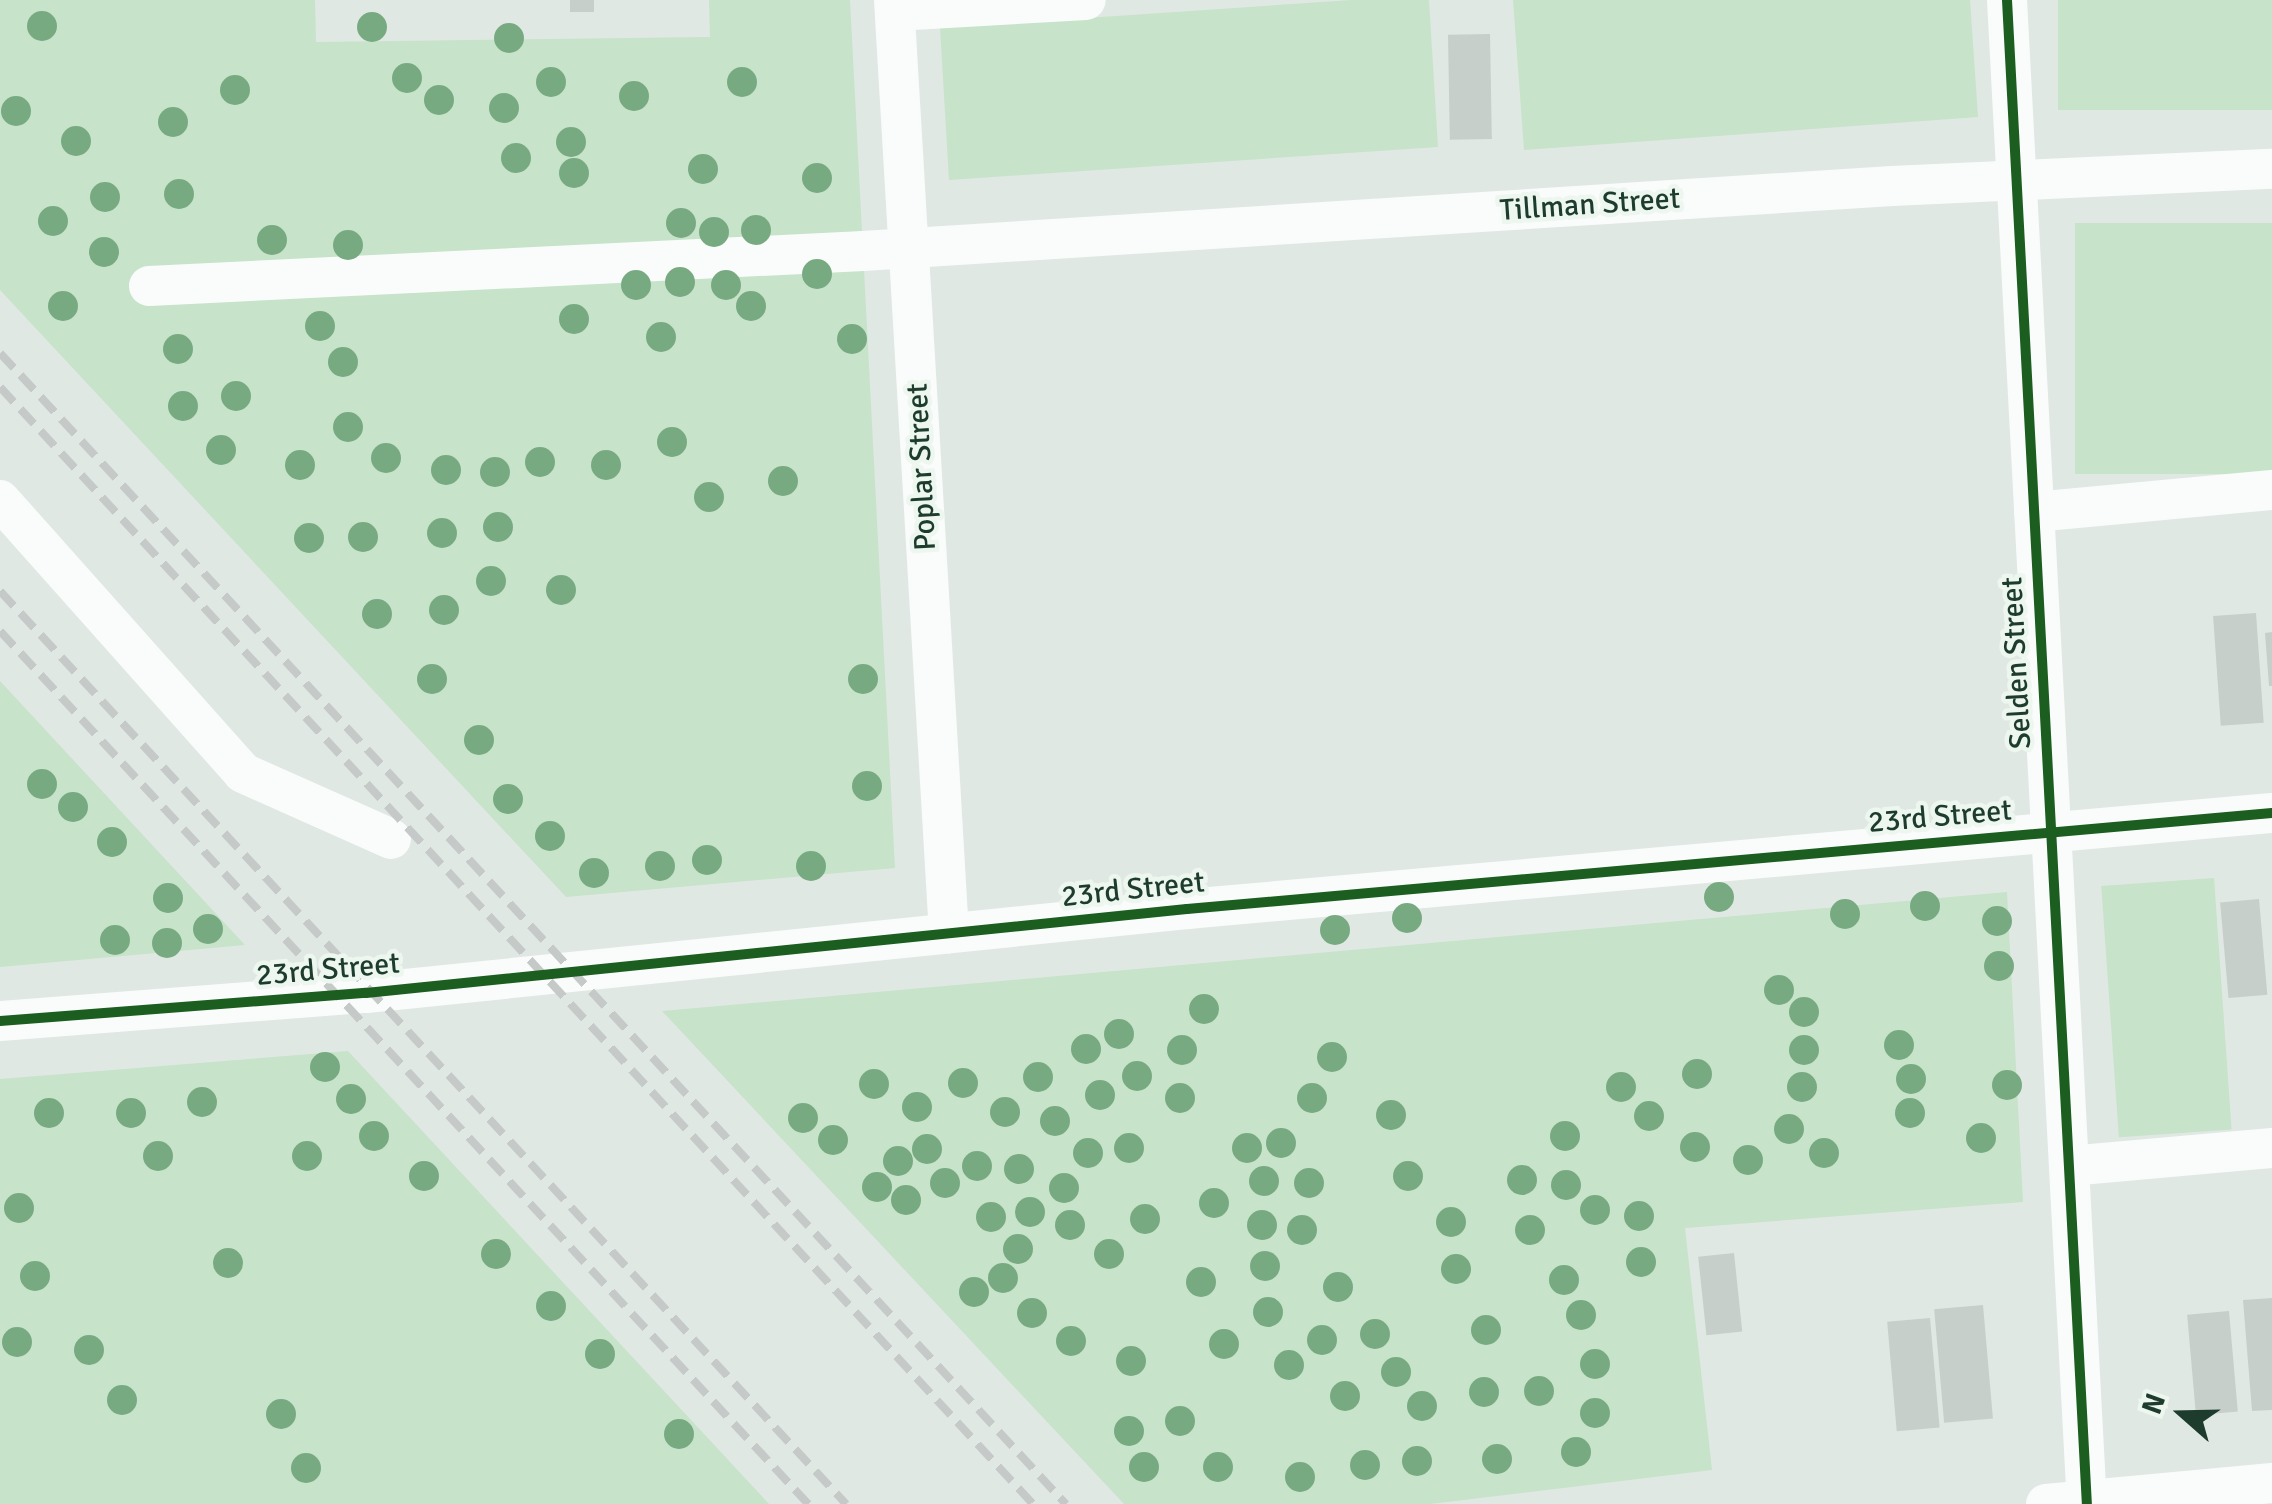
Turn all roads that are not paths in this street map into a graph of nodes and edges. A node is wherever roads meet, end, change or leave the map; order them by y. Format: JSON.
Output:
{"nodes":[{"id":1,"x":1086,"y":0,"type":"edge"},
{"id":2,"x":2007,"y":0,"type":"edge"},
{"id":3,"x":894,"y":5,"type":"edge"},
{"id":4,"x":2272,"y":169,"type":"edge"},
{"id":5,"x":2016,"y":181,"type":"junction"},
{"id":6,"x":909,"y":247,"type":"junction"},
{"id":7,"x":149,"y":286,"type":"dead end"},
{"id":8,"x":2272,"y":490,"type":"edge"},
{"id":9,"x":0,"y":500,"type":"edge"},
{"id":10,"x":2034,"y":512,"type":"junction"},
{"id":11,"x":2272,"y":812,"type":"edge"},
{"id":12,"x":2052,"y":832,"type":"junction"},
{"id":13,"x":391,"y":838,"type":"dead end"},
{"id":14,"x":949,"y":934,"type":"junction"},
{"id":15,"x":0,"y":1022,"type":"edge"},
{"id":16,"x":2272,"y":1148,"type":"edge"},
{"id":17,"x":2070,"y":1166,"type":"junction"},
{"id":18,"x":2272,"y":1483,"type":"edge"},
{"id":19,"x":2087,"y":1502,"type":"edge"},
{"id":20,"x":2046,"y":1504,"type":"edge"}],
"edges":[{"from":1,"to":3,"type":"street"},
{"from":2,"to":5,"type":"street","name":"Selden Street"},
{"from":3,"to":6,"type":"street","name":"Poplar Street"},
{"from":4,"to":5,"type":"street","name":"Tillman Street"},
{"from":5,"to":6,"type":"street","name":"Tillman Street"},
{"from":5,"to":10,"type":"street","name":"Selden Street"},
{"from":6,"to":7,"type":"street","name":"Tillman Street"},
{"from":6,"to":14,"type":"street","name":"Poplar Street"},
{"from":8,"to":10,"type":"street"},
{"from":9,"to":13,"type":"street"},
{"from":10,"to":12,"type":"street","name":"Selden Street"},
{"from":11,"to":12,"type":"street","name":"23rd Street"},
{"from":12,"to":14,"type":"street","name":"23rd Street"},
{"from":12,"to":17,"type":"street","name":"Selden Street"},
{"from":14,"to":15,"type":"street","name":"23rd Street"},
{"from":16,"to":17,"type":"street"},
{"from":17,"to":19,"type":"street","name":"Selden Street"},
{"from":18,"to":19,"type":"street"},
{"from":19,"to":20,"type":"street"}]}
